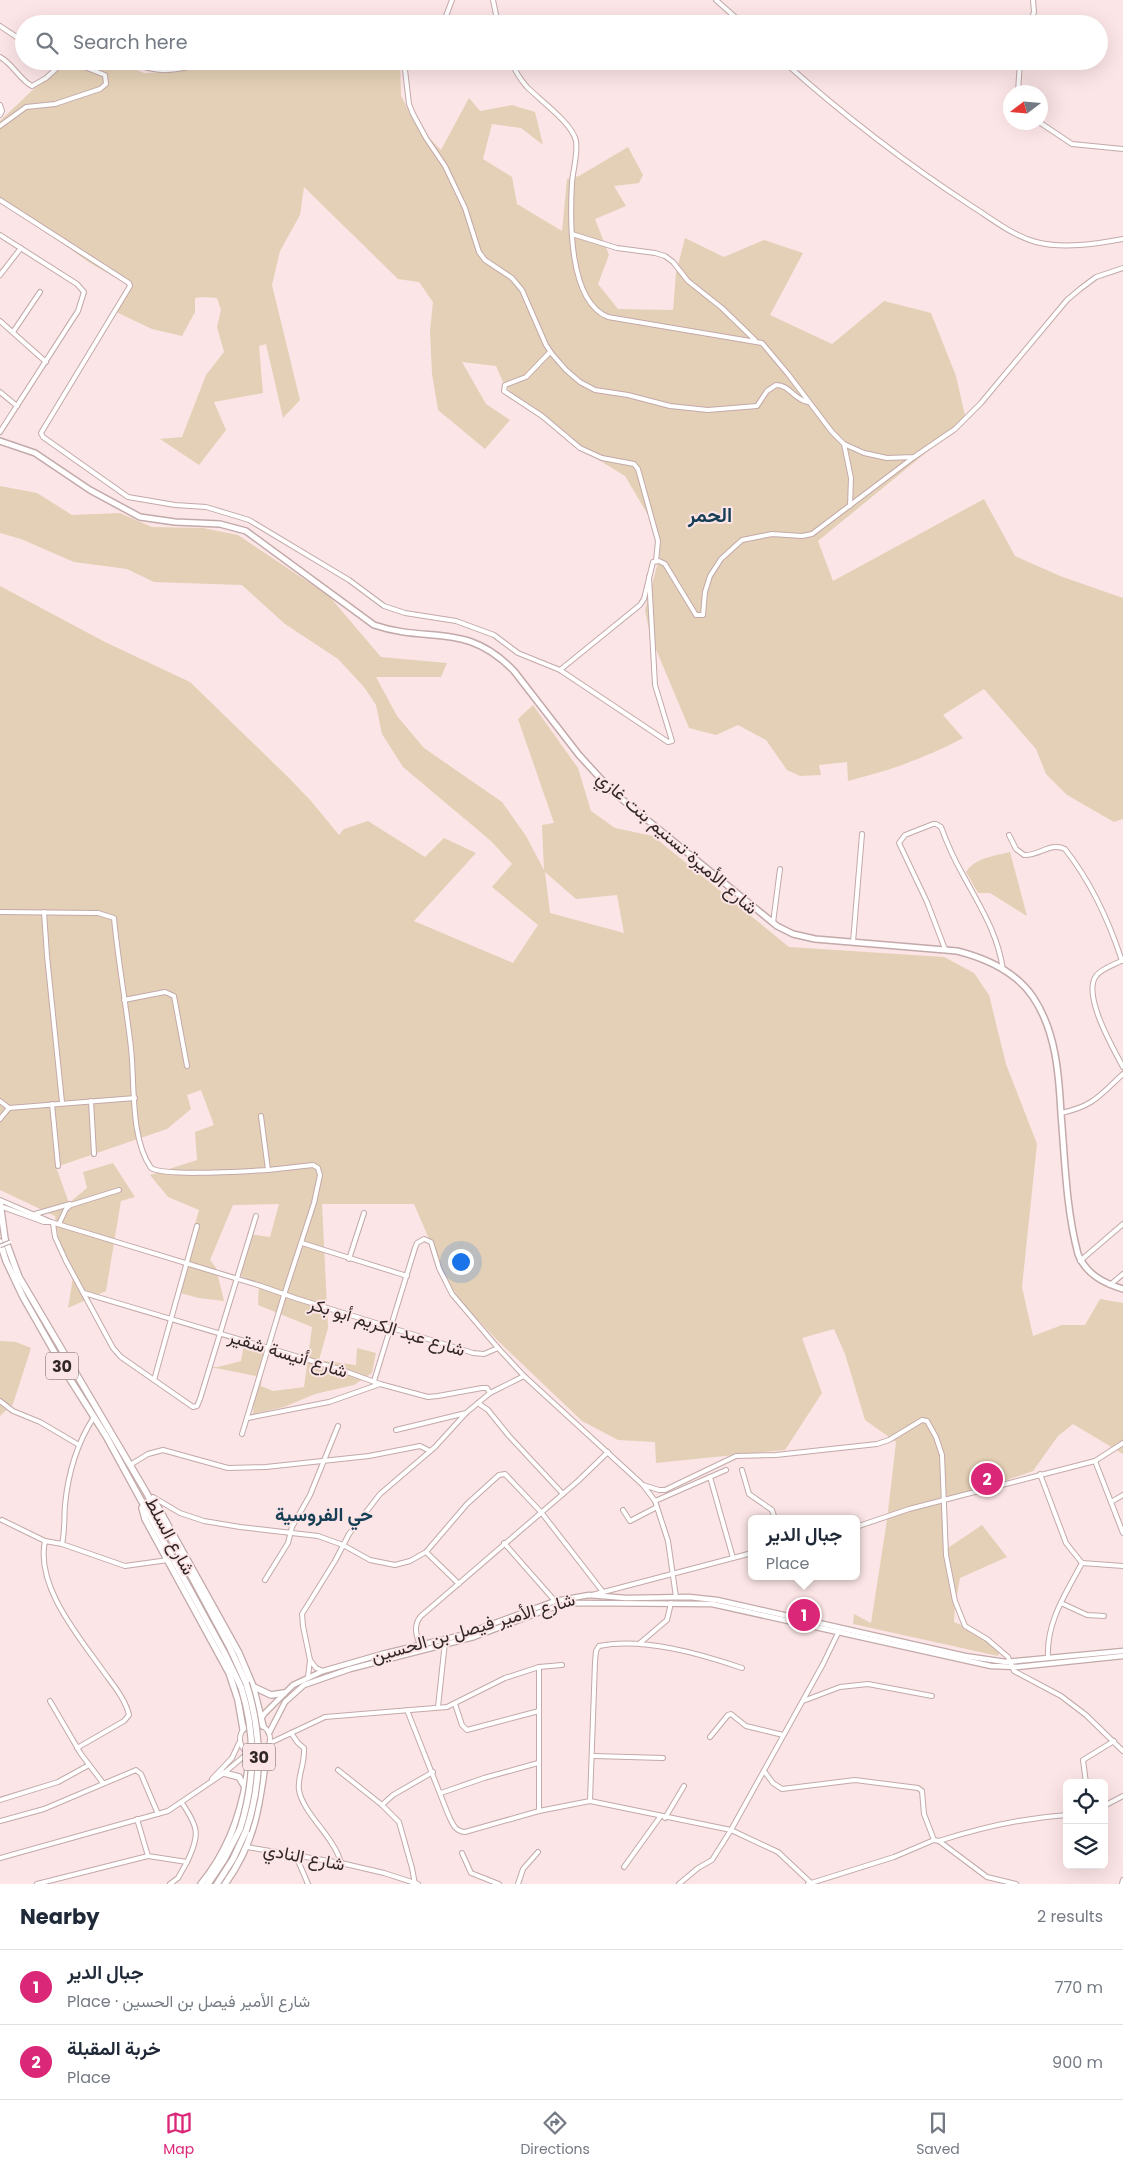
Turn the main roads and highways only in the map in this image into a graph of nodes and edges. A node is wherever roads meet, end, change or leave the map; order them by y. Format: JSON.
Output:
{"nodes":[{"id":1,"x":0,"y":441,"type":"edge"},
{"id":2,"x":0,"y":1203,"type":"edge"},
{"id":3,"x":0,"y":1244,"type":"edge"},
{"id":4,"x":1123,"y":1289,"type":"edge"},
{"id":5,"x":131,"y":1467,"type":"junction"},
{"id":6,"x":137,"y":1494,"type":"junction"},
{"id":7,"x":253,"y":1686,"type":"junction"},
{"id":8,"x":284,"y":1693,"type":"road end"},
{"id":9,"x":261,"y":1725,"type":"road end"},
{"id":10,"x":243,"y":1729,"type":"road end"},
{"id":11,"x":268,"y":1746,"type":"road end"},
{"id":12,"x":249,"y":1754,"type":"road end"},
{"id":13,"x":224,"y":1773,"type":"road end"},
{"id":14,"x":246,"y":1788,"type":"junction"},
{"id":15,"x":201,"y":1884,"type":"edge"},
{"id":16,"x":208,"y":1884,"type":"edge"},
{"id":17,"x":217,"y":1884,"type":"edge"},
{"id":18,"x":225,"y":1884,"type":"edge"}],
"edges":[{"from":1,"to":4,"type":"main road","name":"شارع الأميرة تسنيم بنت غازي"},
{"from":2,"to":5,"type":"main road","name":"شارع السلط","number":"30"},
{"from":3,"to":6,"type":"main road","name":"شارع السلط","number":"30"},
{"from":5,"to":7,"type":"main road"},
{"from":5,"to":17,"type":"main road","name":"شارع السلط","number":"30","bridge":true},
{"from":6,"to":10,"type":"main road"},
{"from":6,"to":16,"type":"main road","name":"شارع السلط","number":"30","bridge":true},
{"from":7,"to":8,"type":"main road"},
{"from":7,"to":9,"type":"main road"},
{"from":11,"to":18,"type":"main road"},
{"from":12,"to":14,"type":"main road"},
{"from":13,"to":14,"type":"main road"},
{"from":14,"to":15,"type":"main road"}]}
